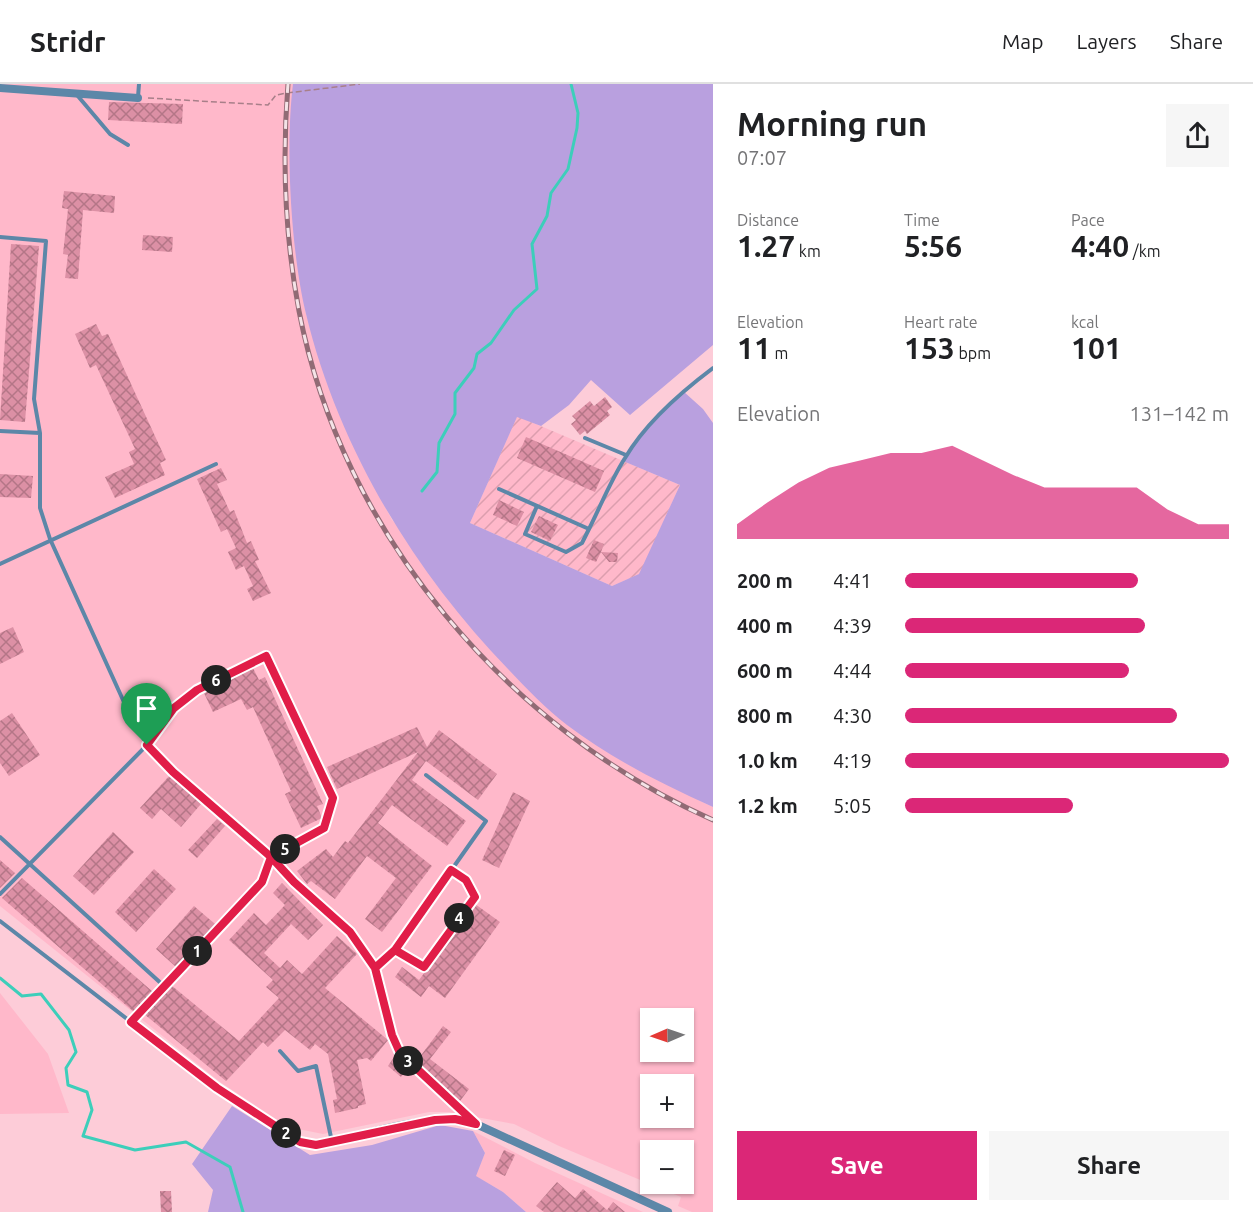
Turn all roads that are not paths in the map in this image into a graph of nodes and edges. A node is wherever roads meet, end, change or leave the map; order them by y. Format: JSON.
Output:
{"nodes":[{"id":1,"x":139,"y":84,"type":"edge"},
{"id":2,"x":0,"y":88,"type":"edge"},
{"id":3,"x":77,"y":94,"type":"junction"},
{"id":4,"x":138,"y":98,"type":"joint"},
{"id":5,"x":128,"y":145,"type":"dead end"},
{"id":6,"x":0,"y":237,"type":"edge"},
{"id":7,"x":713,"y":368,"type":"edge"},
{"id":8,"x":0,"y":431,"type":"edge"},
{"id":9,"x":40,"y":433,"type":"junction"},
{"id":10,"x":585,"y":438,"type":"dead end"},
{"id":11,"x":626,"y":455,"type":"junction"},
{"id":12,"x":216,"y":464,"type":"dead end"},
{"id":13,"x":499,"y":489,"type":"dead end"},
{"id":14,"x":537,"y":506,"type":"junction"},
{"id":15,"x":589,"y":529,"type":"junction"},
{"id":16,"x":50,"y":539,"type":"junction"},
{"id":17,"x":0,"y":564,"type":"edge"},
{"id":18,"x":147,"y":745,"type":"junction"},
{"id":19,"x":426,"y":775,"type":"dead end"},
{"id":20,"x":0,"y":837,"type":"edge"},
{"id":21,"x":271,"y":857,"type":"junction"},
{"id":22,"x":30,"y":863,"type":"junction"},
{"id":23,"x":451,"y":870,"type":"junction"},
{"id":24,"x":0,"y":894,"type":"edge"},
{"id":25,"x":0,"y":921,"type":"edge"},
{"id":26,"x":395,"y":950,"type":"junction"},
{"id":27,"x":375,"y":968,"type":"junction"},
{"id":28,"x":164,"y":986,"type":"junction"},
{"id":29,"x":280,"y":1051,"type":"dead end"},
{"id":30,"x":217,"y":1088,"type":"road end"},
{"id":31,"x":476,"y":1124,"type":"junction"},
{"id":32,"x":332,"y":1142,"type":"junction"},
{"id":33,"x":668,"y":1212,"type":"edge"}],
"edges":[{"from":1,"to":4,"type":"lane"},
{"from":2,"to":3,"type":"street"},
{"from":3,"to":4,"type":"street"},
{"from":3,"to":5,"type":"lane"},
{"from":6,"to":9,"type":"lane"},
{"from":7,"to":11,"type":"lane"},
{"from":8,"to":9,"type":"lane"},
{"from":9,"to":16,"type":"lane"},
{"from":10,"to":11,"type":"lane"},
{"from":11,"to":15,"type":"lane"},
{"from":12,"to":16,"type":"lane"},
{"from":13,"to":14,"type":"lane"},
{"from":14,"to":15,"type":"lane"},
{"from":14,"to":15,"type":"lane"},
{"from":16,"to":17,"type":"lane"},
{"from":16,"to":18,"type":"lane"},
{"from":18,"to":21,"type":"lane"},
{"from":18,"to":21,"type":"lane"},
{"from":18,"to":22,"type":"lane"},
{"from":19,"to":23,"type":"lane"},
{"from":20,"to":22,"type":"lane"},
{"from":21,"to":27,"type":"lane"},
{"from":21,"to":28,"type":"lane"},
{"from":22,"to":24,"type":"lane"},
{"from":22,"to":28,"type":"lane"},
{"from":23,"to":26,"type":"lane"},
{"from":23,"to":26,"type":"lane"},
{"from":25,"to":28,"type":"lane"},
{"from":26,"to":27,"type":"lane"},
{"from":27,"to":31,"type":"lane"},
{"from":29,"to":32,"type":"lane"},
{"from":30,"to":32,"type":"lane"},
{"from":31,"to":32,"type":"street"},
{"from":31,"to":33,"type":"street"}]}
